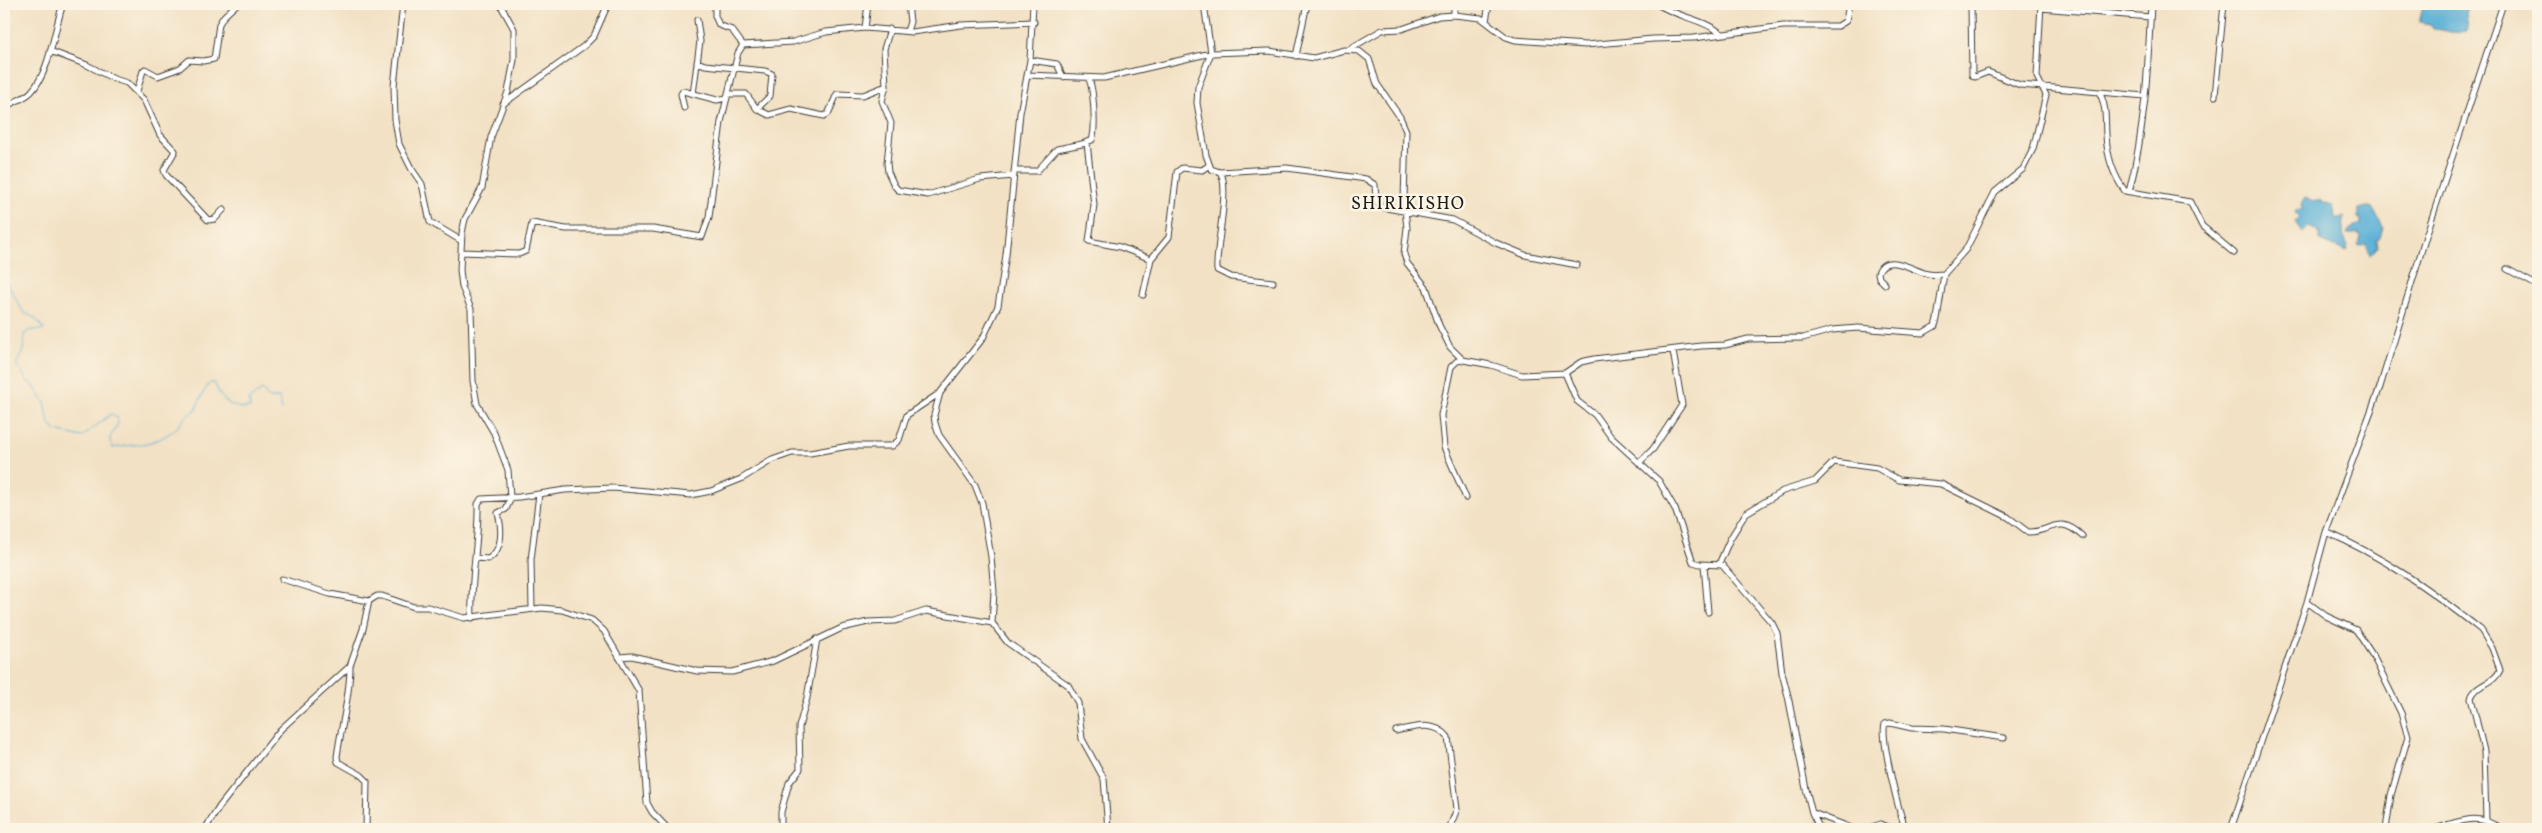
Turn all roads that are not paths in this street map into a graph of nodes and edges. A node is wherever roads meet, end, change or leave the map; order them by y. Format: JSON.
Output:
{"nodes":[{"id":1,"x":63,"y":4,"type":"edge"},
{"id":2,"x":237,"y":4,"type":"edge"},
{"id":3,"x":403,"y":4,"type":"edge"},
{"id":4,"x":500,"y":4,"type":"edge"},
{"id":5,"x":608,"y":4,"type":"edge"},
{"id":6,"x":715,"y":4,"type":"edge"},
{"id":7,"x":868,"y":4,"type":"edge"},
{"id":8,"x":908,"y":4,"type":"edge"},
{"id":9,"x":1034,"y":4,"type":"edge"},
{"id":10,"x":1204,"y":4,"type":"edge"},
{"id":11,"x":1307,"y":4,"type":"edge"},
{"id":12,"x":1432,"y":4,"type":"edge"},
{"id":13,"x":1454,"y":4,"type":"edge"},
{"id":14,"x":1489,"y":4,"type":"edge"},
{"id":15,"x":1657,"y":4,"type":"edge"},
{"id":16,"x":1849,"y":4,"type":"edge"},
{"id":17,"x":1972,"y":4,"type":"edge"},
{"id":18,"x":2151,"y":4,"type":"edge"},
{"id":19,"x":2224,"y":4,"type":"edge"},
{"id":20,"x":2504,"y":4,"type":"edge"},
{"id":21,"x":2041,"y":6,"type":"edge"},
{"id":22,"x":1419,"y":7,"type":"dead end"},
{"id":23,"x":1454,"y":15,"type":"junction"},
{"id":24,"x":2150,"y":17,"type":"junction"},
{"id":25,"x":697,"y":20,"type":"dead end"},
{"id":26,"x":1486,"y":21,"type":"junction"},
{"id":27,"x":1034,"y":22,"type":"junction"},
{"id":28,"x":865,"y":28,"type":"junction"},
{"id":29,"x":890,"y":28,"type":"junction"},
{"id":30,"x":907,"y":31,"type":"junction"},
{"id":31,"x":1721,"y":33,"type":"junction"},
{"id":32,"x":743,"y":45,"type":"junction"},
{"id":33,"x":1351,"y":49,"type":"junction"},
{"id":34,"x":50,"y":51,"type":"junction"},
{"id":35,"x":1211,"y":53,"type":"junction"},
{"id":36,"x":1296,"y":56,"type":"junction"},
{"id":37,"x":1030,"y":60,"type":"junction"},
{"id":38,"x":697,"y":62,"type":"junction"},
{"id":39,"x":736,"y":69,"type":"junction"},
{"id":40,"x":1027,"y":75,"type":"junction"},
{"id":41,"x":1063,"y":77,"type":"junction"},
{"id":42,"x":1088,"y":78,"type":"junction"},
{"id":43,"x":886,"y":86,"type":"junction"},
{"id":44,"x":2042,"y":87,"type":"junction"},
{"id":45,"x":137,"y":91,"type":"junction"},
{"id":46,"x":2099,"y":92,"type":"junction"},
{"id":47,"x":693,"y":94,"type":"junction"},
{"id":48,"x":727,"y":96,"type":"junction"},
{"id":49,"x":2145,"y":96,"type":"junction"},
{"id":50,"x":2215,"y":96,"type":"dead end"},
{"id":51,"x":503,"y":104,"type":"junction"},
{"id":52,"x":4,"y":108,"type":"edge"},
{"id":53,"x":684,"y":108,"type":"dead end"},
{"id":54,"x":756,"y":109,"type":"junction"},
{"id":55,"x":1087,"y":143,"type":"junction"},
{"id":56,"x":1208,"y":166,"type":"junction"},
{"id":57,"x":1220,"y":172,"type":"junction"},
{"id":58,"x":1014,"y":173,"type":"junction"},
{"id":59,"x":2129,"y":192,"type":"junction"},
{"id":60,"x":224,"y":209,"type":"dead end"},
{"id":61,"x":1405,"y":212,"type":"junction"},
{"id":62,"x":460,"y":240,"type":"junction"},
{"id":63,"x":462,"y":252,"type":"junction"},
{"id":64,"x":2234,"y":253,"type":"dead end"},
{"id":65,"x":1151,"y":259,"type":"junction"},
{"id":66,"x":1577,"y":265,"type":"dead end"},
{"id":67,"x":2507,"y":269,"type":"dead end"},
{"id":68,"x":1944,"y":274,"type":"junction"},
{"id":69,"x":1273,"y":282,"type":"dead end"},
{"id":70,"x":1885,"y":284,"type":"dead end"},
{"id":71,"x":2538,"y":286,"type":"edge"},
{"id":72,"x":1143,"y":295,"type":"dead end"},
{"id":73,"x":1673,"y":350,"type":"junction"},
{"id":74,"x":1464,"y":360,"type":"junction"},
{"id":75,"x":1565,"y":373,"type":"junction"},
{"id":76,"x":940,"y":393,"type":"junction"},
{"id":77,"x":1639,"y":463,"type":"junction"},
{"id":78,"x":539,"y":494,"type":"junction"},
{"id":79,"x":511,"y":497,"type":"junction"},
{"id":80,"x":1466,"y":498,"type":"dead end"},
{"id":81,"x":2326,"y":532,"type":"junction"},
{"id":82,"x":2082,"y":536,"type":"dead end"},
{"id":83,"x":476,"y":558,"type":"junction"},
{"id":84,"x":1719,"y":564,"type":"junction"},
{"id":85,"x":1704,"y":565,"type":"junction"},
{"id":86,"x":282,"y":579,"type":"dead end"},
{"id":87,"x":369,"y":601,"type":"junction"},
{"id":88,"x":2307,"y":602,"type":"junction"},
{"id":89,"x":532,"y":609,"type":"junction"},
{"id":90,"x":1708,"y":612,"type":"dead end"},
{"id":91,"x":472,"y":618,"type":"junction"},
{"id":92,"x":992,"y":622,"type":"junction"},
{"id":93,"x":817,"y":639,"type":"junction"},
{"id":94,"x":619,"y":656,"type":"junction"},
{"id":95,"x":350,"y":666,"type":"junction"},
{"id":96,"x":1396,"y":731,"type":"dead end"},
{"id":97,"x":2004,"y":738,"type":"dead end"},
{"id":98,"x":1812,"y":813,"type":"junction"},
{"id":99,"x":2486,"y":820,"type":"junction"},
{"id":100,"x":205,"y":829,"type":"edge"},
{"id":101,"x":366,"y":829,"type":"edge"},
{"id":102,"x":668,"y":829,"type":"edge"},
{"id":103,"x":781,"y":829,"type":"edge"},
{"id":104,"x":1108,"y":829,"type":"edge"},
{"id":105,"x":1449,"y":829,"type":"edge"},
{"id":106,"x":1820,"y":829,"type":"edge"},
{"id":107,"x":1854,"y":829,"type":"edge"},
{"id":108,"x":1866,"y":829,"type":"edge"},
{"id":109,"x":1893,"y":829,"type":"edge"},
{"id":110,"x":1906,"y":829,"type":"edge"},
{"id":111,"x":1932,"y":829,"type":"edge"},
{"id":112,"x":1964,"y":829,"type":"edge"},
{"id":113,"x":2231,"y":829,"type":"edge"},
{"id":114,"x":2386,"y":829,"type":"edge"},
{"id":115,"x":2434,"y":829,"type":"edge"},
{"id":116,"x":2500,"y":829,"type":"edge"}],
"edges":[{"from":1,"to":34,"type":"street"},
{"from":2,"to":45,"type":"street"},
{"from":3,"to":62,"type":"street"},
{"from":4,"to":51,"type":"street"},
{"from":5,"to":51,"type":"street"},
{"from":6,"to":32,"type":"street"},
{"from":7,"to":28,"type":"street"},
{"from":8,"to":30,"type":"street"},
{"from":9,"to":27,"type":"street"},
{"from":10,"to":35,"type":"street"},
{"from":11,"to":36,"type":"street"},
{"from":12,"to":22,"type":"street"},
{"from":13,"to":23,"type":"street"},
{"from":14,"to":26,"type":"street"},
{"from":15,"to":31,"type":"street"},
{"from":16,"to":31,"type":"street"},
{"from":17,"to":44,"type":"street"},
{"from":18,"to":24,"type":"street"},
{"from":19,"to":50,"type":"street"},
{"from":20,"to":81,"type":"street"},
{"from":21,"to":24,"type":"street"},
{"from":21,"to":44,"type":"street"},
{"from":23,"to":26,"type":"street"},
{"from":23,"to":33,"type":"street"},
{"from":24,"to":49,"type":"street"},
{"from":25,"to":38,"type":"street"},
{"from":26,"to":31,"type":"street"},
{"from":27,"to":30,"type":"street"},
{"from":27,"to":37,"type":"street"},
{"from":28,"to":29,"type":"street"},
{"from":28,"to":32,"type":"street"},
{"from":29,"to":30,"type":"street"},
{"from":29,"to":43,"type":"street"},
{"from":32,"to":39,"type":"street"},
{"from":33,"to":36,"type":"street"},
{"from":33,"to":61,"type":"street"},
{"from":34,"to":45,"type":"street"},
{"from":34,"to":52,"type":"street"},
{"from":35,"to":36,"type":"street"},
{"from":35,"to":42,"type":"street"},
{"from":35,"to":56,"type":"street"},
{"from":37,"to":40,"type":"street"},
{"from":37,"to":41,"type":"street"},
{"from":38,"to":39,"type":"street"},
{"from":38,"to":47,"type":"street"},
{"from":39,"to":48,"type":"street"},
{"from":39,"to":54,"type":"street"},
{"from":40,"to":41,"type":"street"},
{"from":40,"to":58,"type":"street"},
{"from":41,"to":42,"type":"street"},
{"from":42,"to":55,"type":"street"},
{"from":43,"to":54,"type":"street"},
{"from":43,"to":58,"type":"street"},
{"from":44,"to":46,"type":"street"},
{"from":44,"to":68,"type":"street"},
{"from":45,"to":60,"type":"street"},
{"from":46,"to":49,"type":"street"},
{"from":46,"to":59,"type":"street"},
{"from":47,"to":48,"type":"street"},
{"from":47,"to":53,"type":"street"},
{"from":48,"to":54,"type":"street"},
{"from":48,"to":63,"type":"street"},
{"from":49,"to":59,"type":"street"},
{"from":51,"to":62,"type":"street"},
{"from":55,"to":58,"type":"street"},
{"from":55,"to":65,"type":"street"},
{"from":56,"to":57,"type":"street"},
{"from":56,"to":65,"type":"street"},
{"from":57,"to":61,"type":"street"},
{"from":57,"to":69,"type":"street"},
{"from":58,"to":76,"type":"street"},
{"from":59,"to":64,"type":"street"},
{"from":61,"to":66,"type":"street"},
{"from":61,"to":74,"type":"street"},
{"from":62,"to":63,"type":"street"},
{"from":63,"to":79,"type":"street"},
{"from":65,"to":72,"type":"street"},
{"from":67,"to":71,"type":"street"},
{"from":68,"to":70,"type":"street"},
{"from":68,"to":73,"type":"street"},
{"from":73,"to":75,"type":"street"},
{"from":73,"to":77,"type":"street"},
{"from":74,"to":75,"type":"street"},
{"from":74,"to":80,"type":"street"},
{"from":75,"to":77,"type":"street"},
{"from":76,"to":78,"type":"street"},
{"from":76,"to":92,"type":"street"},
{"from":77,"to":85,"type":"street"},
{"from":78,"to":79,"type":"street"},
{"from":78,"to":89,"type":"street"},
{"from":79,"to":83,"type":"street"},
{"from":79,"to":83,"type":"street"},
{"from":81,"to":88,"type":"street"},
{"from":81,"to":99,"type":"street"},
{"from":82,"to":84,"type":"street"},
{"from":83,"to":91,"type":"street"},
{"from":84,"to":85,"type":"street"},
{"from":84,"to":98,"type":"street"},
{"from":85,"to":90,"type":"street"},
{"from":86,"to":87,"type":"street"},
{"from":87,"to":91,"type":"street"},
{"from":87,"to":95,"type":"street"},
{"from":88,"to":113,"type":"street"},
{"from":88,"to":114,"type":"street"},
{"from":89,"to":91,"type":"street"},
{"from":89,"to":94,"type":"street"},
{"from":92,"to":93,"type":"street"},
{"from":92,"to":104,"type":"street"},
{"from":93,"to":94,"type":"street"},
{"from":93,"to":103,"type":"street"},
{"from":94,"to":102,"type":"street"},
{"from":95,"to":100,"type":"street"},
{"from":95,"to":101,"type":"street"},
{"from":96,"to":105,"type":"street"},
{"from":97,"to":110,"type":"street"},
{"from":98,"to":106,"type":"street"},
{"from":98,"to":107,"type":"street"},
{"from":99,"to":115,"type":"street"},
{"from":99,"to":116,"type":"street"},
{"from":108,"to":109,"type":"street"},
{"from":111,"to":112,"type":"street"}]}
